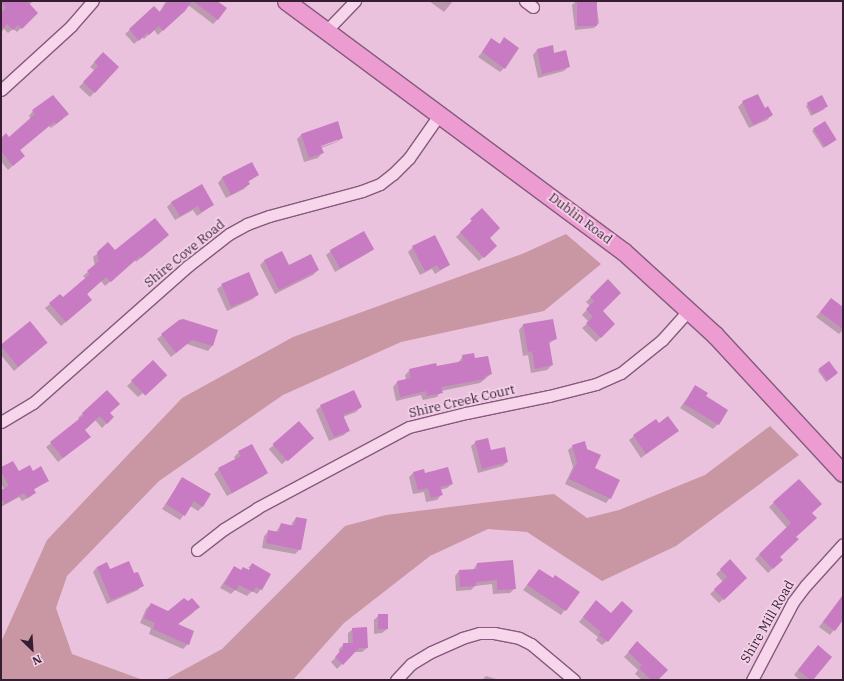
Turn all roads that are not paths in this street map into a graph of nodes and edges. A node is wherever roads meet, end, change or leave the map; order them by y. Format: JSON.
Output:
{"nodes":[{"id":1,"x":93,"y":1,"type":"edge"},
{"id":2,"x":286,"y":1,"type":"edge"},
{"id":3,"x":355,"y":1,"type":"edge"},
{"id":4,"x":326,"y":31,"type":"junction"},
{"id":5,"x":1,"y":90,"type":"edge"},
{"id":6,"x":439,"y":115,"type":"junction"},
{"id":7,"x":689,"y":310,"type":"junction"},
{"id":8,"x":1,"y":422,"type":"edge"},
{"id":9,"x":843,"y":472,"type":"edge"},
{"id":10,"x":843,"y":544,"type":"edge"},
{"id":11,"x":197,"y":550,"type":"dead end"},
{"id":12,"x":396,"y":680,"type":"edge"},
{"id":13,"x":574,"y":680,"type":"edge"},
{"id":14,"x":752,"y":680,"type":"edge"}],
"edges":[{"from":1,"to":5,"type":"street"},
{"from":2,"to":4,"type":"main road","name":"Dublin Road"},
{"from":3,"to":4,"type":"street"},
{"from":4,"to":6,"type":"main road","name":"Dublin Road"},
{"from":6,"to":7,"type":"main road","name":"Dublin Road"},
{"from":6,"to":8,"type":"street","name":"Shire Cove Road"},
{"from":7,"to":9,"type":"main road","name":"Dublin Road"},
{"from":7,"to":11,"type":"street","name":"Shire Creek Court"},
{"from":10,"to":14,"type":"street","name":"Shire Mill Road"},
{"from":12,"to":13,"type":"street"}]}
